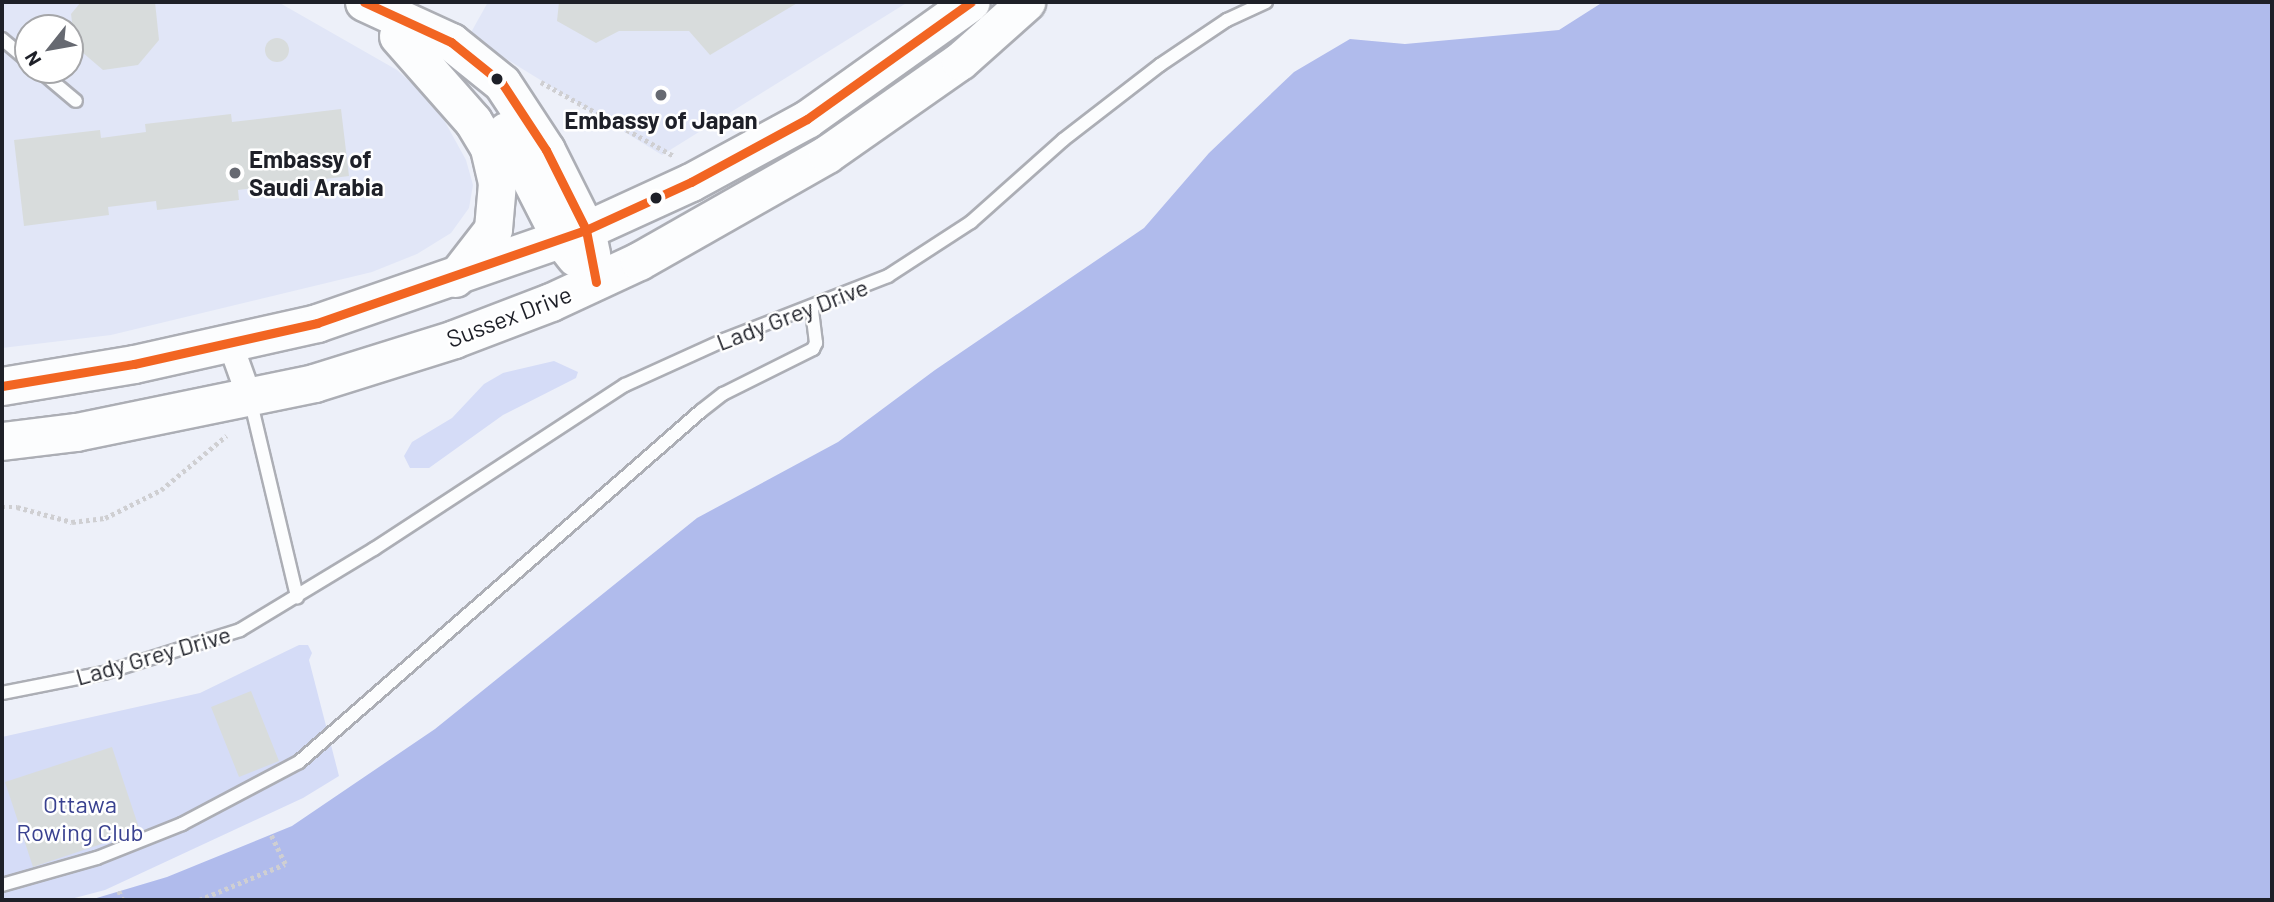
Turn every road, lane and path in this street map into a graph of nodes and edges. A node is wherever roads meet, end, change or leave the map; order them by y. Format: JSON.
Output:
{"nodes":[{"id":1,"x":348,"y":2,"type":"edge"},
{"id":2,"x":363,"y":2,"type":"edge"},
{"id":3,"x":971,"y":2,"type":"edge"},
{"id":4,"x":1026,"y":2,"type":"edge"},
{"id":5,"x":1266,"y":2,"type":"edge"},
{"id":6,"x":398,"y":36,"type":"junction"},
{"id":7,"x":531,"y":77,"type":"dead end"},
{"id":8,"x":56,"y":84,"type":"edge"},
{"id":9,"x":76,"y":101,"type":"dead end"},
{"id":10,"x":675,"y":156,"type":"dead end"},
{"id":11,"x":573,"y":234,"type":"junction"},
{"id":12,"x":455,"y":278,"type":"junction"},
{"id":13,"x":596,"y":282,"type":"junction"},
{"id":14,"x":812,"y":309,"type":"junction"},
{"id":15,"x":230,"y":343,"type":"junction"},
{"id":16,"x":2,"y":386,"type":"edge"},
{"id":17,"x":250,"y":399,"type":"junction"},
{"id":18,"x":226,"y":436,"type":"dead end"},
{"id":19,"x":2,"y":441,"type":"edge"},
{"id":20,"x":2,"y":507,"type":"edge"},
{"id":21,"x":298,"y":597,"type":"junction"},
{"id":22,"x":2,"y":693,"type":"edge"},
{"id":23,"x":271,"y":835,"type":"dead end"},
{"id":24,"x":2,"y":885,"type":"edge"},
{"id":25,"x":119,"y":891,"type":"dead end"},
{"id":26,"x":123,"y":900,"type":"edge"},
{"id":27,"x":199,"y":900,"type":"edge"}],
"edges":[{"from":1,"to":6,"type":"main road"},
{"from":2,"to":11,"type":"main road"},
{"from":3,"to":11,"type":"main road"},
{"from":4,"to":13,"type":"main road","name":"Sussex Drive"},
{"from":5,"to":14,"type":"lane","name":"Lady Grey Drive"},
{"from":6,"to":11,"type":"main road"},
{"from":6,"to":12,"type":"main road"},
{"from":7,"to":10,"type":"path"},
{"from":8,"to":9,"type":"lane"},
{"from":11,"to":12,"type":"main road"},
{"from":11,"to":13,"type":"main road"},
{"from":12,"to":15,"type":"main road"},
{"from":13,"to":17,"type":"main road","name":"Sussex Drive"},
{"from":14,"to":21,"type":"lane","name":"Lady Grey Drive"},
{"from":14,"to":24,"type":"lane"},
{"from":15,"to":16,"type":"main road"},
{"from":15,"to":17,"type":"street"},
{"from":17,"to":19,"type":"main road","name":"Sussex Drive"},
{"from":17,"to":21,"type":"lane"},
{"from":18,"to":20,"type":"path"},
{"from":21,"to":22,"type":"lane","name":"Lady Grey Drive"},
{"from":23,"to":27,"type":"path"},
{"from":25,"to":26,"type":"path"}]}
